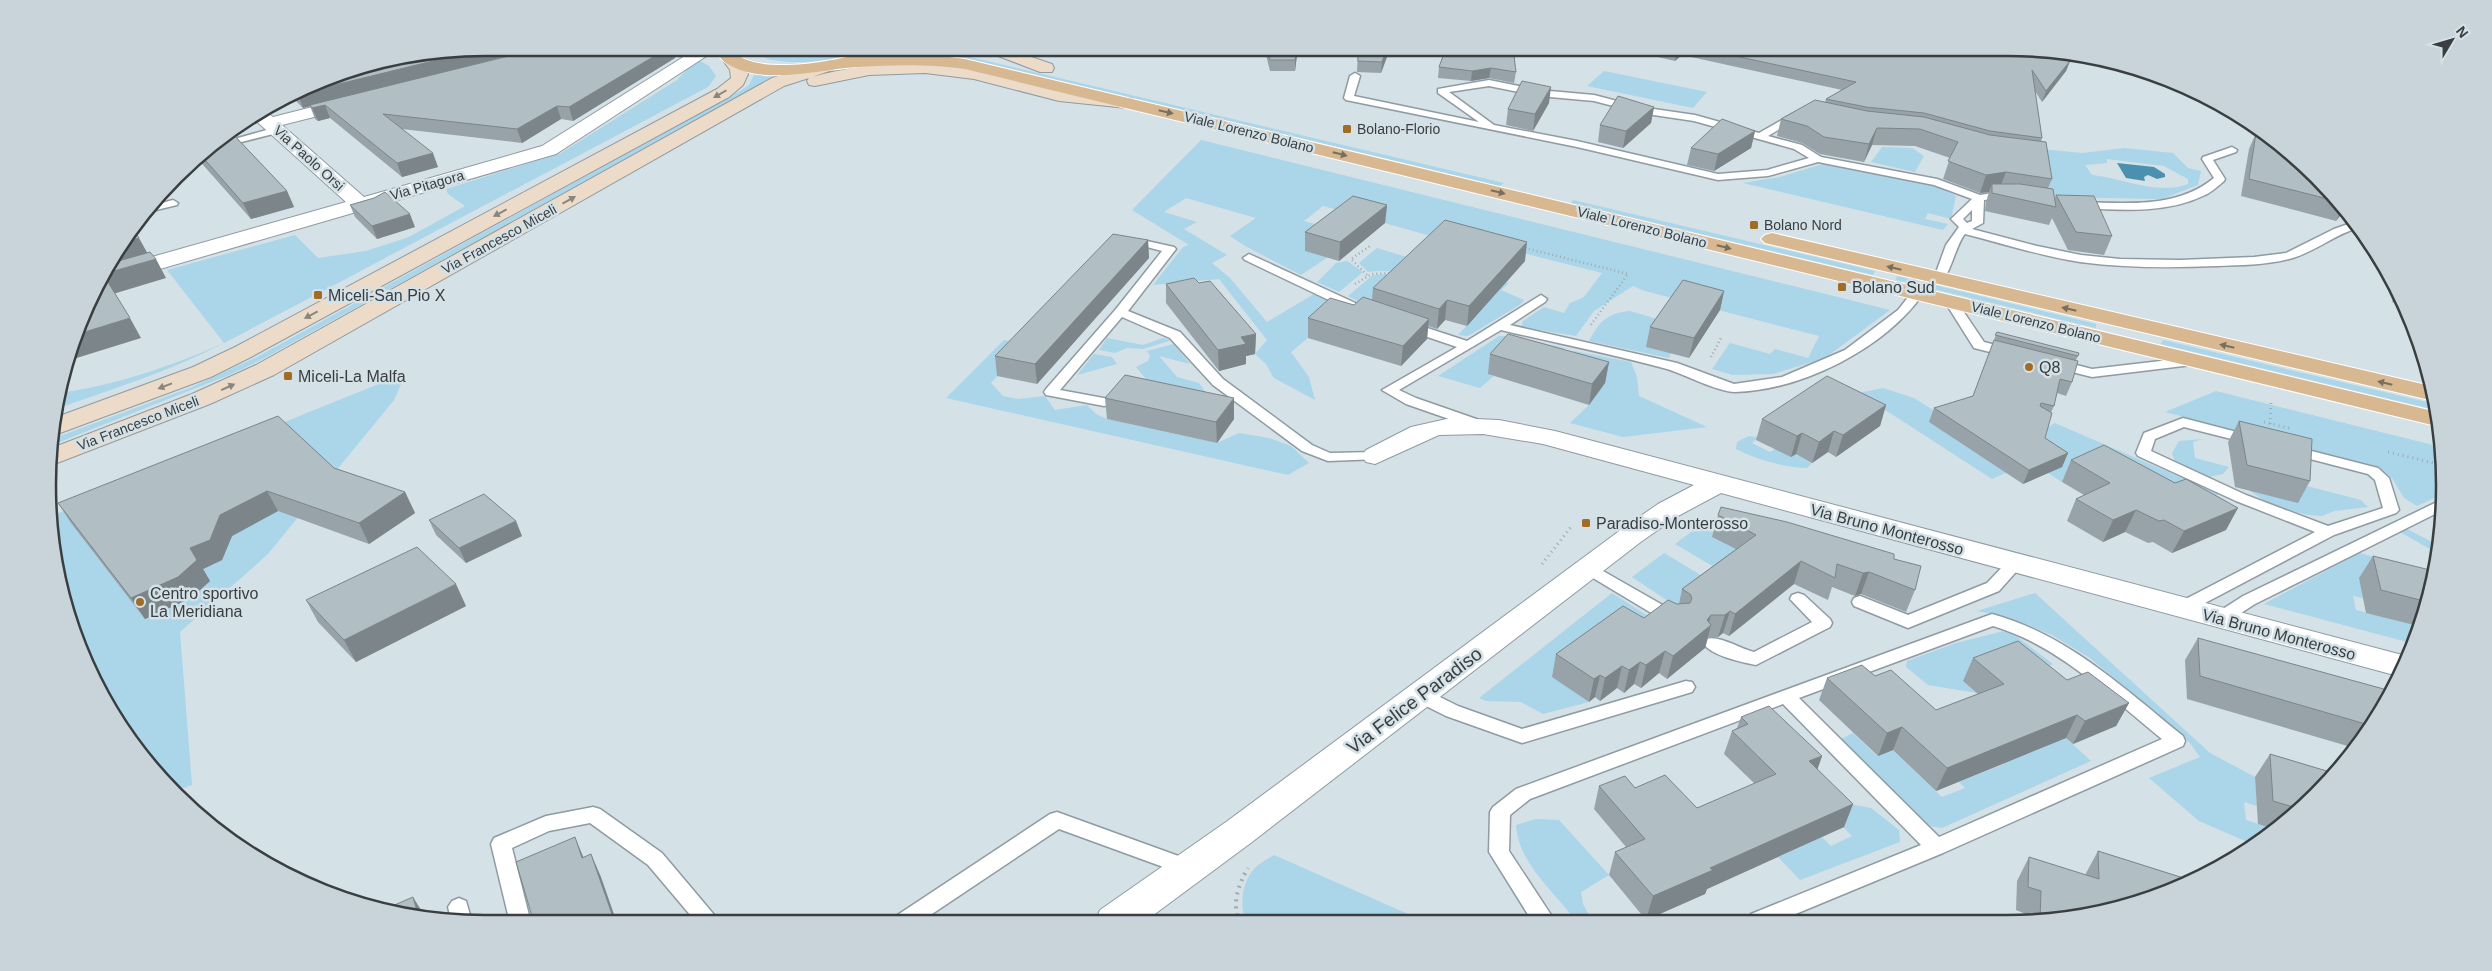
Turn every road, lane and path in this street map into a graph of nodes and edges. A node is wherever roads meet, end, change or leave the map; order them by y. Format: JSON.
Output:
{"nodes":[{"id":1,"x":696,"y":56,"type":"edge"},
{"id":2,"x":729,"y":56,"type":"edge"},
{"id":3,"x":732,"y":56,"type":"edge"},
{"id":4,"x":868,"y":56,"type":"edge"},
{"id":5,"x":992,"y":56,"type":"edge"},
{"id":6,"x":1013,"y":56,"type":"edge"},
{"id":7,"x":838,"y":64,"type":"junction"},
{"id":8,"x":1046,"y":68,"type":"junction"},
{"id":9,"x":1355,"y":76,"type":"dead end"},
{"id":10,"x":366,"y":99,"type":"edge"},
{"id":11,"x":1130,"y":104,"type":"junction"},
{"id":12,"x":1806,"y":111,"type":"edge"},
{"id":13,"x":268,"y":122,"type":"edge"},
{"id":14,"x":1494,"y":129,"type":"junction"},
{"id":15,"x":239,"y":134,"type":"edge"},
{"id":16,"x":1760,"y":137,"type":"junction"},
{"id":17,"x":2232,"y":150,"type":"dead end"},
{"id":18,"x":1818,"y":159,"type":"junction"},
{"id":19,"x":626,"y":168,"type":"junction"},
{"id":20,"x":2018,"y":197,"type":"edge"},
{"id":21,"x":1979,"y":198,"type":"junction"},
{"id":22,"x":173,"y":203,"type":"dead end"},
{"id":23,"x":360,"y":204,"type":"junction"},
{"id":24,"x":2065,"y":205,"type":"edge"},
{"id":25,"x":159,"y":207,"type":"edge"},
{"id":26,"x":2349,"y":226,"type":"edge"},
{"id":27,"x":1964,"y":228,"type":"junction"},
{"id":28,"x":1147,"y":244,"type":"edge"},
{"id":29,"x":1370,"y":246,"type":"dead end"},
{"id":30,"x":1522,"y":248,"type":"edge"},
{"id":31,"x":1249,"y":258,"type":"dead end"},
{"id":32,"x":1366,"y":275,"type":"junction"},
{"id":33,"x":1399,"y":275,"type":"edge"},
{"id":34,"x":111,"y":276,"type":"edge"},
{"id":35,"x":1940,"y":278,"type":"junction"},
{"id":36,"x":1917,"y":294,"type":"junction"},
{"id":37,"x":1337,"y":299,"type":"junction"},
{"id":38,"x":1541,"y":299,"type":"dead end"},
{"id":39,"x":1951,"y":302,"type":"junction"},
{"id":40,"x":1120,"y":312,"type":"junction"},
{"id":41,"x":1376,"y":315,"type":"edge"},
{"id":42,"x":1395,"y":322,"type":"edge"},
{"id":43,"x":1499,"y":326,"type":"junction"},
{"id":44,"x":1577,"y":343,"type":"junction"},
{"id":45,"x":1468,"y":346,"type":"junction"},
{"id":46,"x":2026,"y":357,"type":"edge"},
{"id":47,"x":2195,"y":361,"type":"junction"},
{"id":48,"x":2045,"y":362,"type":"edge"},
{"id":49,"x":2426,"y":392,"type":"edge"},
{"id":50,"x":2272,"y":398,"type":"dead end"},
{"id":51,"x":1104,"y":402,"type":"dead end"},
{"id":52,"x":2430,"y":418,"type":"edge"},
{"id":53,"x":61,"y":424,"type":"edge"},
{"id":54,"x":1477,"y":424,"type":"junction"},
{"id":55,"x":2274,"y":446,"type":"junction"},
{"id":56,"x":57,"y":455,"type":"edge"},
{"id":57,"x":1375,"y":456,"type":"joint"},
{"id":58,"x":1717,"y":484,"type":"junction"},
{"id":59,"x":2435,"y":508,"type":"edge"},
{"id":60,"x":1571,"y":527,"type":"dead end"},
{"id":61,"x":2328,"y":532,"type":"junction"},
{"id":62,"x":2016,"y":564,"type":"junction"},
{"id":63,"x":1589,"y":568,"type":"junction"},
{"id":64,"x":1537,"y":571,"type":"dead end"},
{"id":65,"x":1798,"y":599,"type":"dead end"},
{"id":66,"x":1860,"y":602,"type":"dead end"},
{"id":67,"x":2182,"y":608,"type":"junction"},
{"id":68,"x":2221,"y":618,"type":"junction"},
{"id":69,"x":1677,"y":621,"type":"edge"},
{"id":70,"x":1712,"y":643,"type":"dead end"},
{"id":71,"x":2396,"y":664,"type":"edge"},
{"id":72,"x":1686,"y":687,"type":"dead end"},
{"id":73,"x":1420,"y":695,"type":"junction"},
{"id":74,"x":1786,"y":696,"type":"junction"},
{"id":75,"x":1936,"y":847,"type":"junction"},
{"id":76,"x":1189,"y":868,"type":"junction"},
{"id":77,"x":518,"y":915,"type":"edge"},
{"id":78,"x":703,"y":915,"type":"edge"},
{"id":79,"x":914,"y":915,"type":"edge"},
{"id":80,"x":1124,"y":915,"type":"edge"},
{"id":81,"x":1540,"y":915,"type":"edge"},
{"id":82,"x":1770,"y":915,"type":"edge"}],
"edges":[{"from":1,"to":23,"type":"street","name":"Via Pitagora"},
{"from":2,"to":53,"type":"main road","name":"Via Francesco Miceli","one_way":true},
{"from":3,"to":7,"type":"main road"},
{"from":4,"to":7,"type":"main road"},
{"from":5,"to":8,"type":"main road","name":"Viale Lorenzo Bolano"},
{"from":6,"to":8,"type":"main road"},
{"from":7,"to":11,"type":"main road","name":"Viale Lorenzo Bolano"},
{"from":7,"to":19,"type":"main road","name":"Via Francesco Miceli"},
{"from":35,"to":8,"type":"main road","name":"Viale Lorenzo Bolano","one_way":true},
{"from":9,"to":14,"type":"lane"},
{"from":10,"to":13,"type":"street"},
{"from":11,"to":19,"type":"main road"},
{"from":11,"to":36,"type":"main road","name":"Viale Lorenzo Bolano","one_way":true},
{"from":12,"to":16,"type":"lane"},
{"from":13,"to":15,"type":"lane"},
{"from":13,"to":23,"type":"street","name":"Via Paolo Orsi"},
{"from":14,"to":16,"type":"lane"},
{"from":14,"to":18,"type":"lane"},
{"from":16,"to":18,"type":"lane"},
{"from":17,"to":24,"type":"lane"},
{"from":18,"to":21,"type":"lane"},
{"from":56,"to":19,"type":"main road","name":"Via Francesco Miceli","one_way":true},
{"from":20,"to":21,"type":"lane"},
{"from":21,"to":27,"type":"lane"},
{"from":22,"to":25,"type":"lane"},
{"from":23,"to":34,"type":"street","name":"Via Pitagora"},
{"from":26,"to":27,"type":"lane"},
{"from":27,"to":35,"type":"lane"},
{"from":28,"to":40,"type":"lane"},
{"from":29,"to":32,"type":"path"},
{"from":30,"to":44,"type":"path"},
{"from":31,"to":37,"type":"lane"},
{"from":32,"to":33,"type":"path"},
{"from":32,"to":37,"type":"path"},
{"from":49,"to":35,"type":"main road","name":"Viale Lorenzo Bolano","one_way":true},
{"from":36,"to":39,"type":"main road","name":"Viale Lorenzo Bolano"},
{"from":36,"to":44,"type":"lane"},
{"from":37,"to":41,"type":"lane"},
{"from":38,"to":43,"type":"lane"},
{"from":39,"to":46,"type":"lane"},
{"from":39,"to":47,"type":"main road","name":"Viale Lorenzo Bolano"},
{"from":40,"to":51,"type":"lane"},
{"from":40,"to":57,"type":"lane"},
{"from":42,"to":45,"type":"lane"},
{"from":43,"to":44,"type":"lane"},
{"from":43,"to":45,"type":"lane"},
{"from":45,"to":54,"type":"lane"},
{"from":47,"to":48,"type":"lane"},
{"from":47,"to":52,"type":"main road","name":"Viale Lorenzo Bolano"},
{"from":50,"to":55,"type":"path"},
{"from":54,"to":57,"type":"street","name":"Via Bruno Monterosso"},
{"from":54,"to":58,"type":"street","name":"Via Bruno Monterosso"},
{"from":55,"to":61,"type":"lane"},
{"from":55,"to":61,"type":"lane"},
{"from":58,"to":62,"type":"street","name":"Via Bruno Monterosso"},
{"from":58,"to":63,"type":"street","name":"Via Felice Paradiso"},
{"from":59,"to":68,"type":"lane"},
{"from":60,"to":64,"type":"path"},
{"from":61,"to":67,"type":"lane"},
{"from":62,"to":66,"type":"lane"},
{"from":62,"to":67,"type":"street","name":"Via Bruno Monterosso"},
{"from":63,"to":69,"type":"lane"},
{"from":63,"to":73,"type":"street","name":"Via Felice Paradiso"},
{"from":65,"to":70,"type":"lane"},
{"from":67,"to":68,"type":"street","name":"Via Bruno Monterosso"},
{"from":68,"to":71,"type":"street","name":"Via Bruno Monterosso"},
{"from":72,"to":73,"type":"lane"},
{"from":73,"to":76,"type":"street","name":"Via Felice Paradiso"},
{"from":74,"to":75,"type":"lane"},
{"from":74,"to":75,"type":"lane"},
{"from":74,"to":81,"type":"lane"},
{"from":75,"to":82,"type":"lane"},
{"from":76,"to":79,"type":"lane"},
{"from":76,"to":80,"type":"street","name":"Via Felice Paradiso"},
{"from":77,"to":78,"type":"lane"}]}
